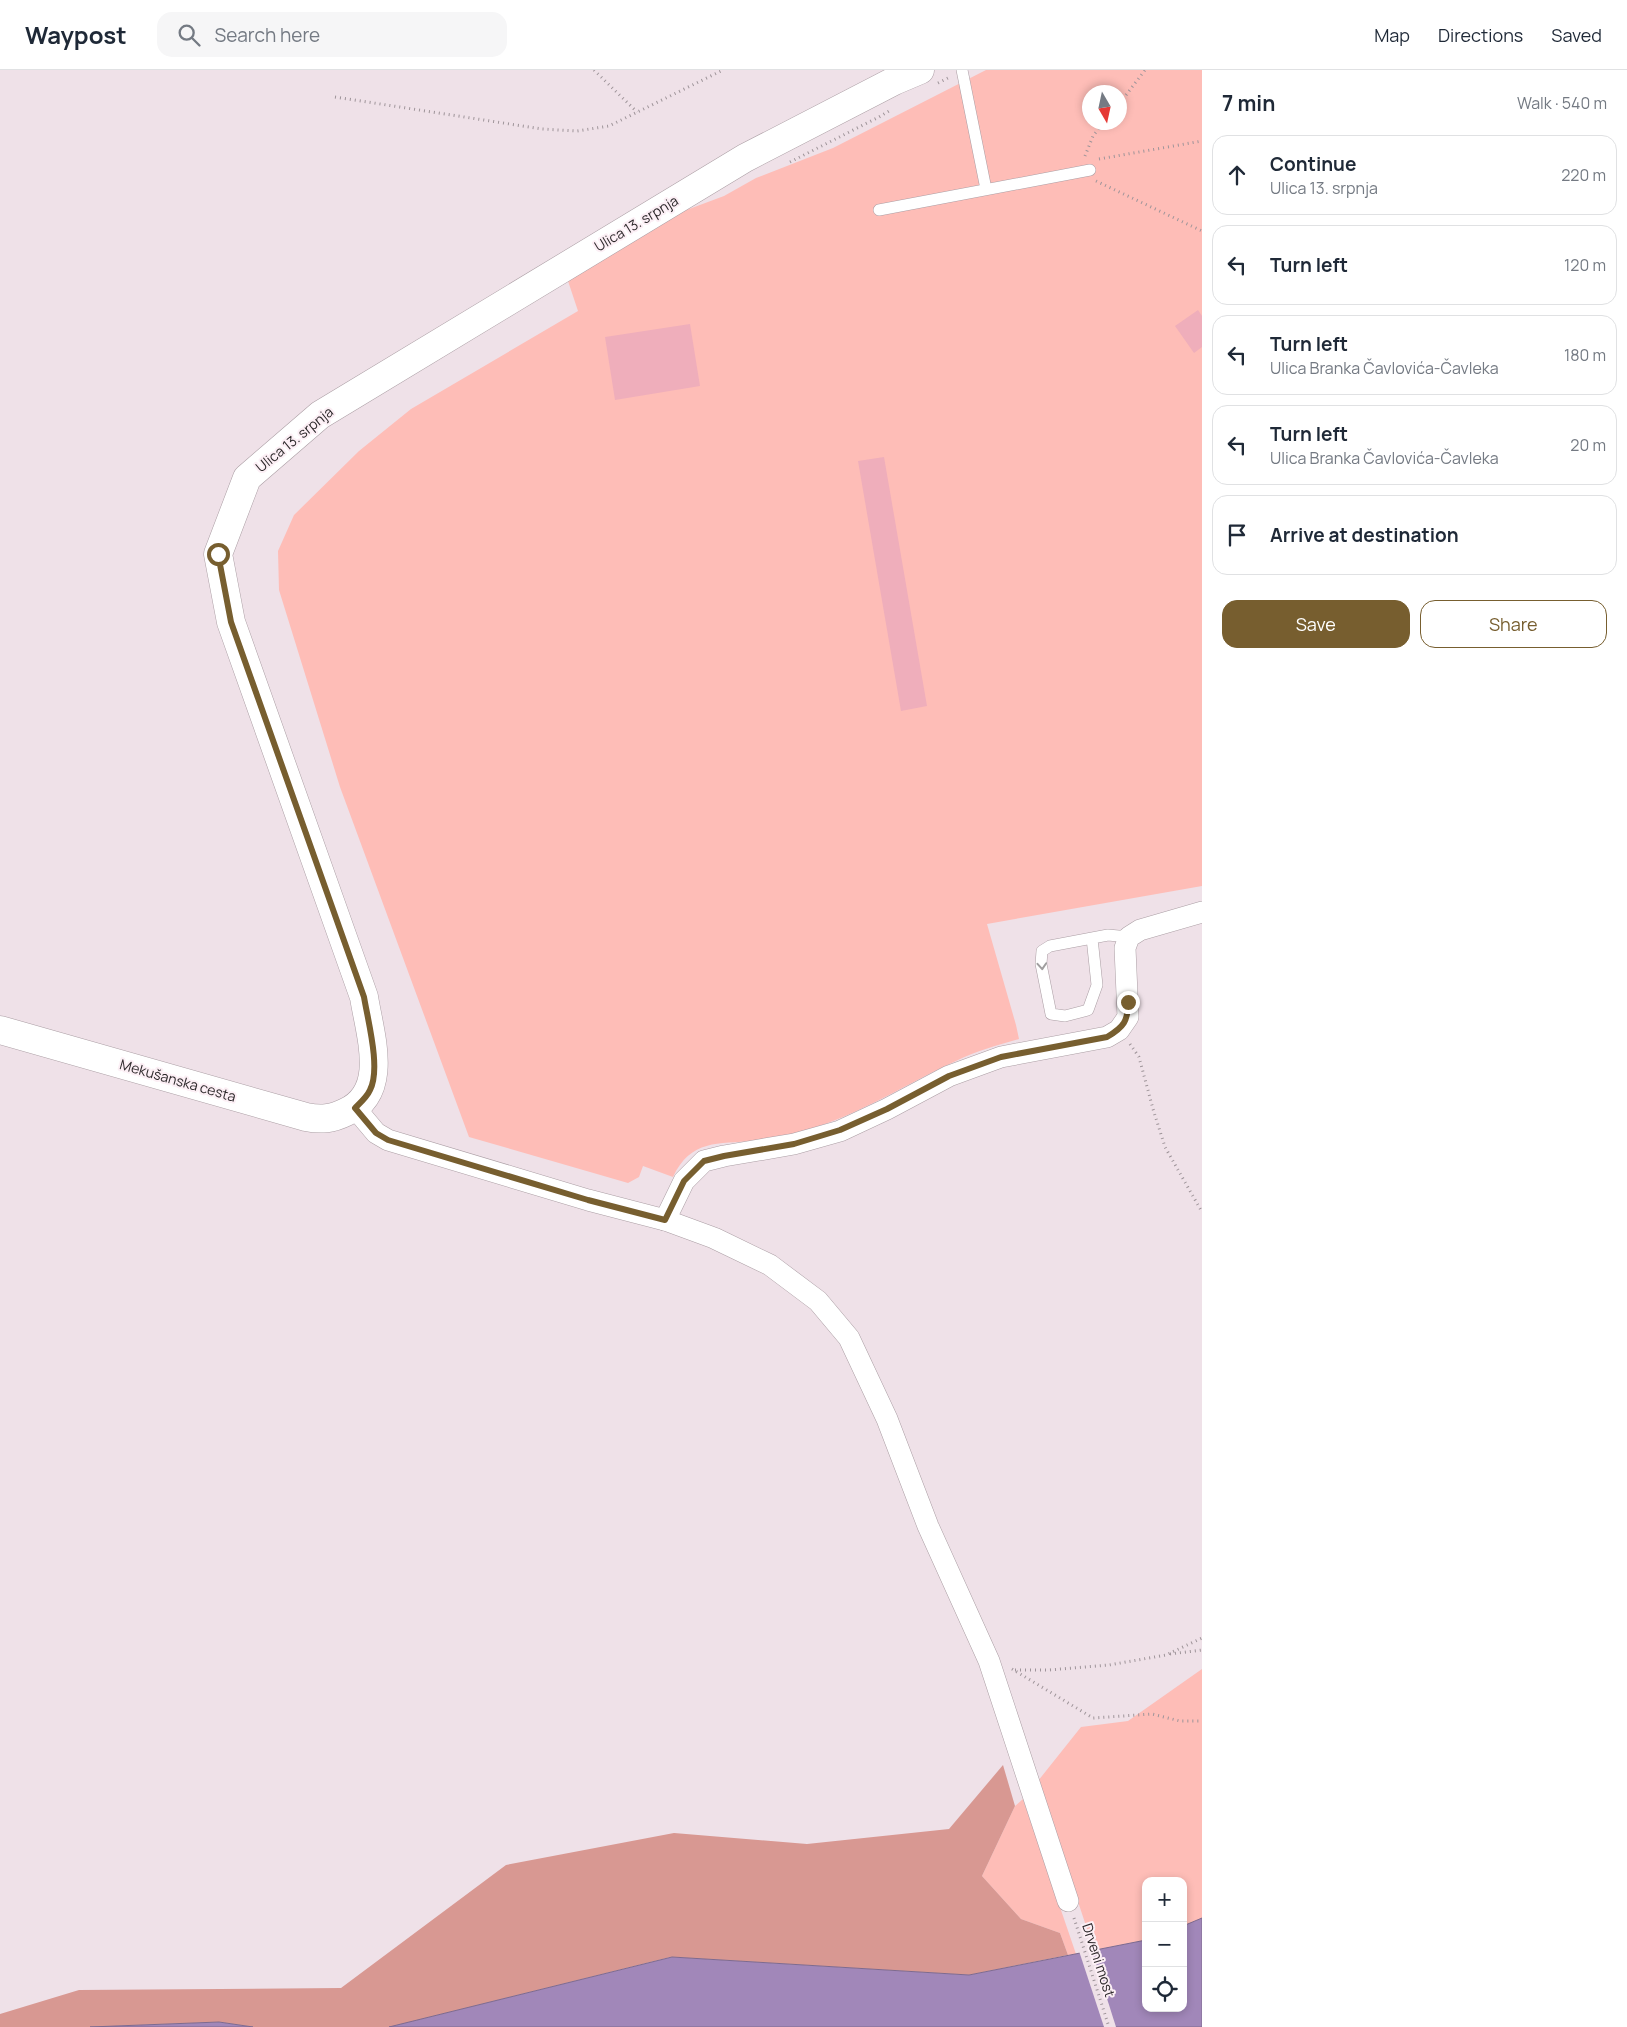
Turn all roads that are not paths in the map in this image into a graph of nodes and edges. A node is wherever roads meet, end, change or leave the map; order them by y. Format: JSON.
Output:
{"nodes":[{"id":1,"x":920,"y":70,"type":"edge"},
{"id":2,"x":962,"y":70,"type":"edge"},
{"id":3,"x":1089,"y":166,"type":"road end"},
{"id":4,"x":986,"y":189,"type":"junction"},
{"id":5,"x":879,"y":210,"type":"dead end"},
{"id":6,"x":1202,"y":912,"type":"edge"},
{"id":7,"x":1128,"y":937,"type":"junction"},
{"id":8,"x":1092,"y":938,"type":"junction"},
{"id":9,"x":0,"y":1030,"type":"edge"},
{"id":10,"x":355,"y":1108,"type":"junction"},
{"id":11,"x":665,"y":1220,"type":"junction"},
{"id":12,"x":1068,"y":1901,"type":"road end"}],
"edges":[{"from":1,"to":10,"type":"street","name":"Ulica 13. srpnja"},
{"from":2,"to":4,"type":"lane"},
{"from":3,"to":4,"type":"lane"},
{"from":4,"to":5,"type":"lane"},
{"from":6,"to":7,"type":"street"},
{"from":7,"to":8,"type":"lane"},
{"from":7,"to":11,"type":"street"},
{"from":8,"to":8,"type":"lane","one_way":true},
{"from":9,"to":10,"type":"street","name":"Mekušanska cesta"},
{"from":10,"to":11,"type":"street"},
{"from":11,"to":12,"type":"street"}]}
